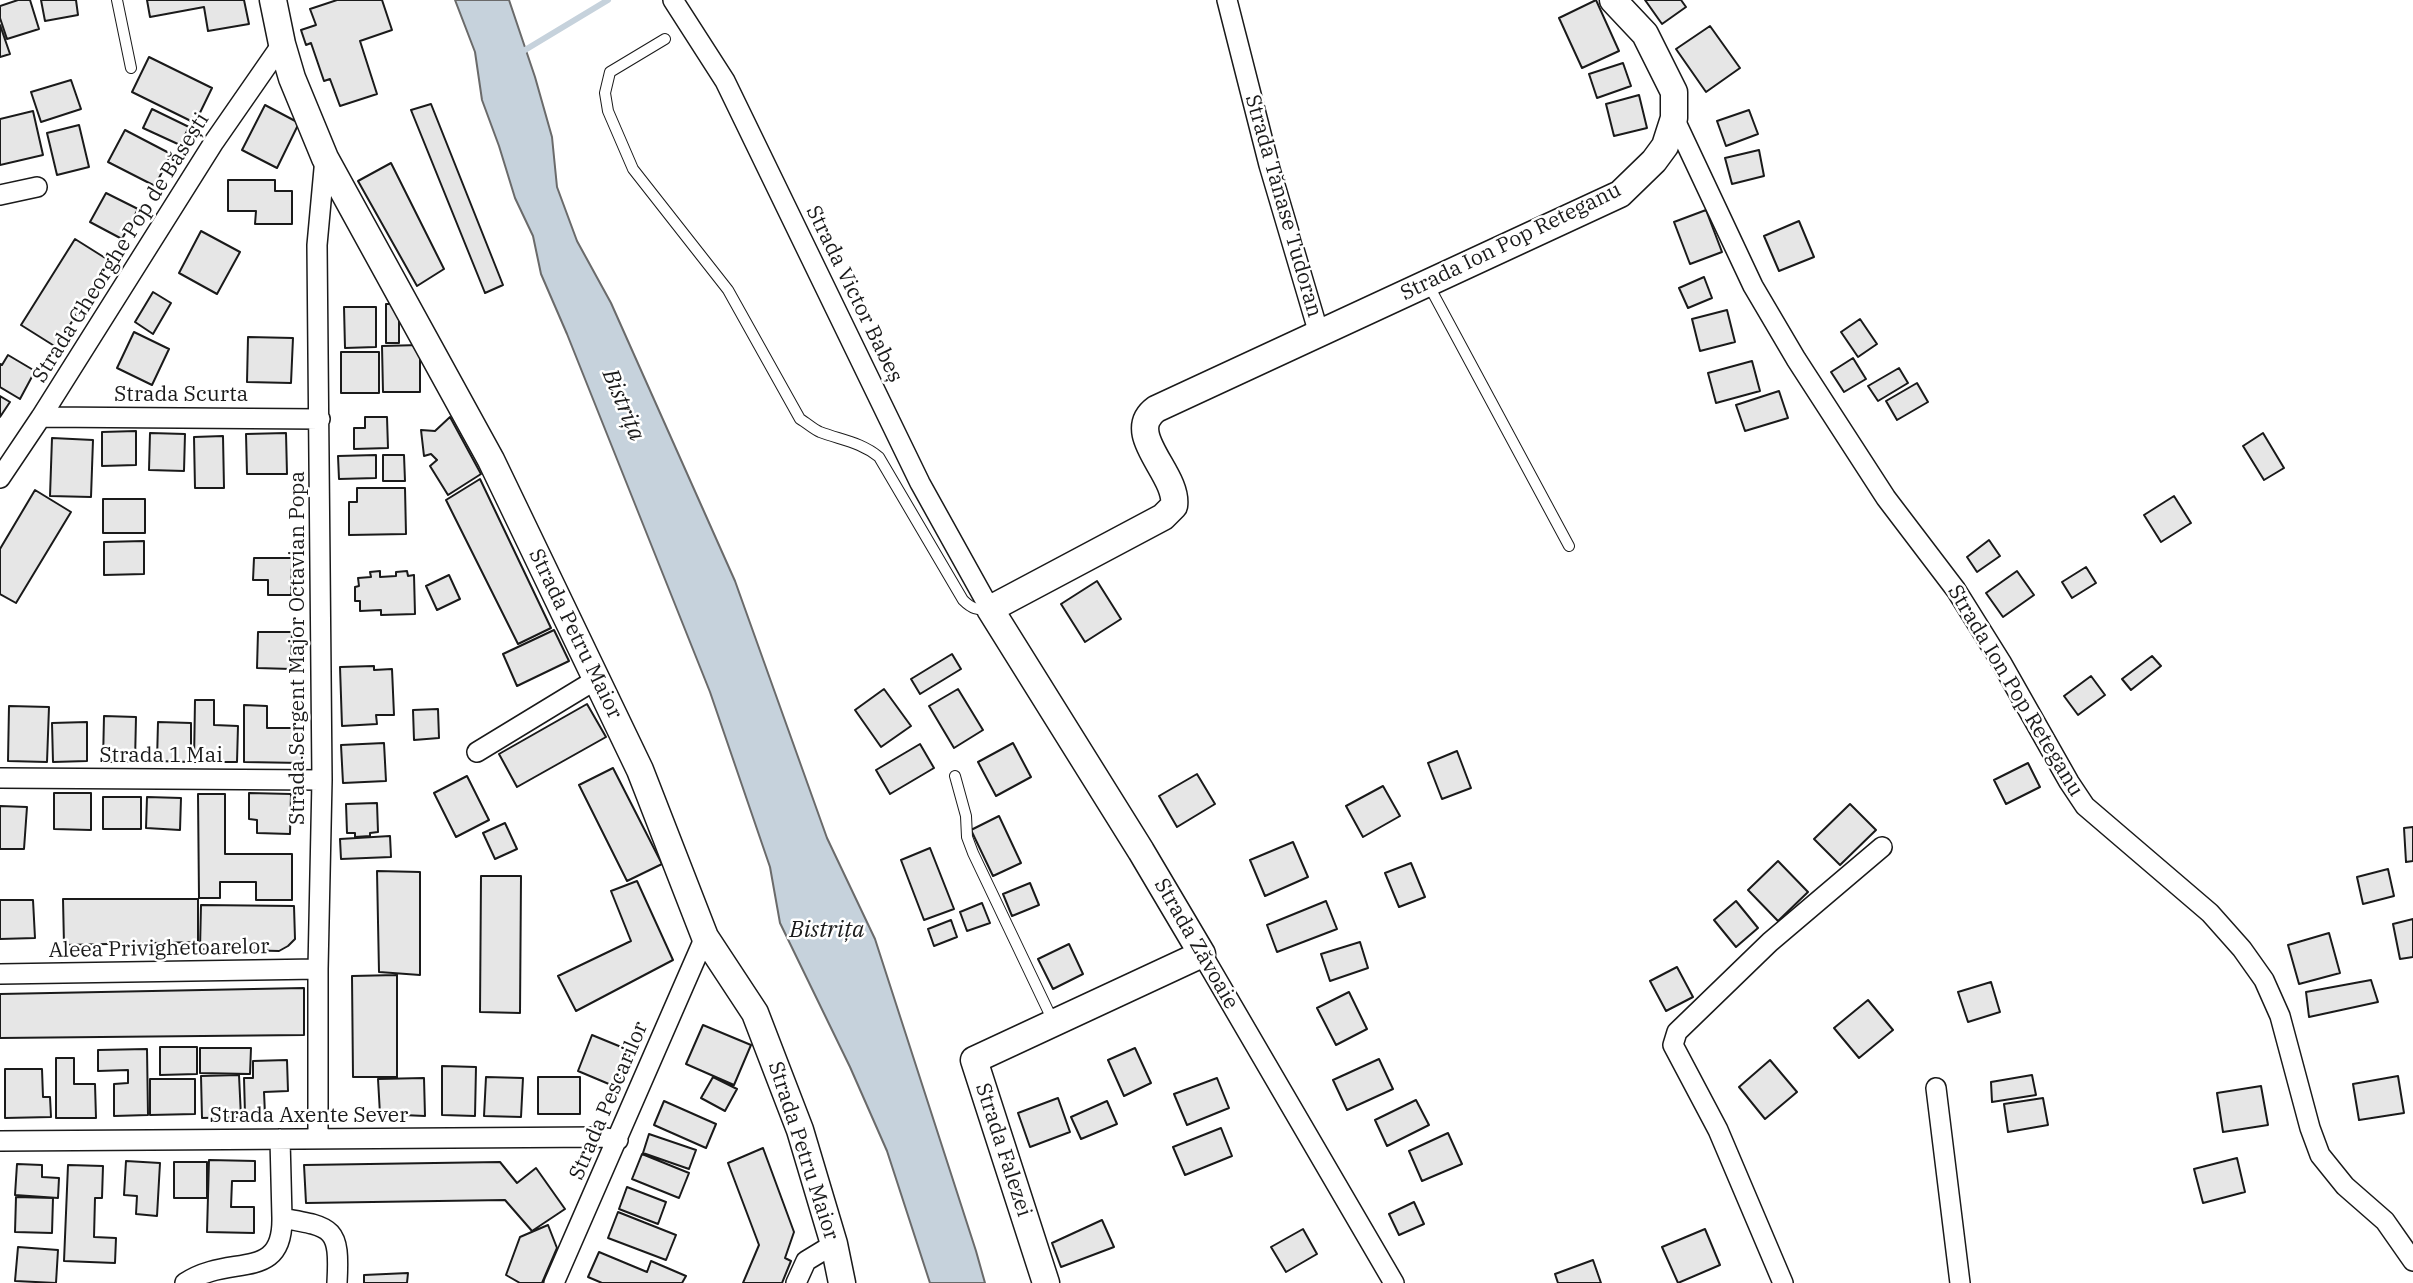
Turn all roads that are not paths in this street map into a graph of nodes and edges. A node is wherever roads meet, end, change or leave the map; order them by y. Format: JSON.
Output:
{"nodes":[{"id":1,"x":117,"y":0,"type":"edge"},
{"id":2,"x":273,"y":0,"type":"edge"},
{"id":3,"x":673,"y":0,"type":"edge"},
{"id":4,"x":1227,"y":0,"type":"edge"},
{"id":5,"x":1613,"y":0,"type":"edge"},
{"id":6,"x":665,"y":39,"type":"dead end"},
{"id":7,"x":282,"y":44,"type":"junction"},
{"id":8,"x":131,"y":68,"type":"dead end"},
{"id":9,"x":1674,"y":118,"type":"junction"},
{"id":10,"x":325,"y":158,"type":"junction"},
{"id":11,"x":37,"y":187,"type":"dead end"},
{"id":12,"x":0,"y":195,"type":"edge"},
{"id":13,"x":1428,"y":284,"type":"junction"},
{"id":14,"x":1319,"y":334,"type":"junction"},
{"id":15,"x":41,"y":417,"type":"junction"},
{"id":16,"x":320,"y":419,"type":"junction"},
{"id":17,"x":7,"y":452,"type":"edge"},
{"id":18,"x":0,"y":478,"type":"edge"},
{"id":19,"x":1569,"y":545,"type":"dead end"},
{"id":20,"x":990,"y":609,"type":"junction"},
{"id":21,"x":597,"y":679,"type":"junction"},
{"id":22,"x":477,"y":752,"type":"dead end"},
{"id":23,"x":956,"y":776,"type":"dead end"},
{"id":24,"x":0,"y":778,"type":"edge"},
{"id":25,"x":322,"y":780,"type":"junction"},
{"id":26,"x":1882,"y":847,"type":"dead end"},
{"id":27,"x":705,"y":937,"type":"junction"},
{"id":28,"x":1202,"y":954,"type":"junction"},
{"id":29,"x":318,"y":969,"type":"junction"},
{"id":30,"x":0,"y":974,"type":"edge"},
{"id":31,"x":1054,"y":1023,"type":"junction"},
{"id":32,"x":1936,"y":1088,"type":"dead end"},
{"id":33,"x":318,"y":1138,"type":"junction"},
{"id":34,"x":280,"y":1139,"type":"junction"},
{"id":35,"x":618,"y":1140,"type":"junction"},
{"id":36,"x":0,"y":1141,"type":"edge"},
{"id":37,"x":282,"y":1218,"type":"junction"},
{"id":38,"x":834,"y":1244,"type":"junction"},
{"id":39,"x":2413,"y":1261,"type":"edge"},
{"id":40,"x":185,"y":1283,"type":"edge"},
{"id":41,"x":337,"y":1283,"type":"edge"},
{"id":42,"x":554,"y":1283,"type":"edge"},
{"id":43,"x":796,"y":1283,"type":"edge"},
{"id":44,"x":842,"y":1283,"type":"edge"},
{"id":45,"x":1046,"y":1283,"type":"edge"},
{"id":46,"x":1394,"y":1283,"type":"edge"},
{"id":47,"x":1783,"y":1283,"type":"edge"},
{"id":48,"x":1960,"y":1283,"type":"edge"}],
"edges":[{"from":1,"to":8,"type":"lane"},
{"from":2,"to":7,"type":"street","name":"Strada Petru Maior"},
{"from":3,"to":20,"type":"street","name":"Strada Victor Babeș"},
{"from":4,"to":14,"type":"street","name":"Strada Tănase Tudoran"},
{"from":5,"to":9,"type":"street","name":"Strada Ion Pop Reteganu"},
{"from":6,"to":20,"type":"lane"},
{"from":7,"to":10,"type":"street","name":"Strada Petru Maior"},
{"from":7,"to":15,"type":"street","name":"Strada Gheorghe Pop de Băsești"},
{"from":9,"to":13,"type":"street","name":"Strada Ion Pop Reteganu"},
{"from":9,"to":39,"type":"street","name":"Strada Ion Pop Reteganu"},
{"from":10,"to":16,"type":"street","name":"Strada Sergent Major Octavian Popa"},
{"from":10,"to":21,"type":"street","name":"Strada Petru Maior"},
{"from":11,"to":12,"type":"street"},
{"from":13,"to":14,"type":"street","name":"Strada Ion Pop Reteganu"},
{"from":13,"to":19,"type":"lane"},
{"from":14,"to":20,"type":"street","name":"Strada Tănase Tudoran"},
{"from":15,"to":16,"type":"street","name":"Strada Scurta"},
{"from":15,"to":17,"type":"street","name":"Strada Gheorghe Pop de Băsești"},
{"from":16,"to":25,"type":"street","name":"Strada Sergent Major Octavian Popa"},
{"from":17,"to":18,"type":"street","name":"Strada Gheorghe Pop de Băsești"},
{"from":20,"to":28,"type":"street","name":"Strada Zăvoaie"},
{"from":21,"to":22,"type":"street"},
{"from":21,"to":27,"type":"street","name":"Strada Petru Maior"},
{"from":23,"to":31,"type":"lane"},
{"from":24,"to":25,"type":"street","name":"Strada 1 Mai"},
{"from":25,"to":29,"type":"street","name":"Strada Sergent Major Octavian Popa"},
{"from":26,"to":47,"type":"street"},
{"from":27,"to":35,"type":"street","name":"Strada Pescarilor"},
{"from":27,"to":38,"type":"street","name":"Strada Petru Maior"},
{"from":28,"to":31,"type":"street","name":"Strada Falezei"},
{"from":28,"to":46,"type":"street","name":"Strada Zăvoaie"},
{"from":29,"to":30,"type":"street","name":"Aleea Privighetoarelor"},
{"from":29,"to":33,"type":"street","name":"Strada Sergent Major Octavian Popa"},
{"from":31,"to":45,"type":"street","name":"Strada Falezei"},
{"from":32,"to":48,"type":"street"},
{"from":33,"to":34,"type":"street","name":"Strada Axente Sever"},
{"from":33,"to":35,"type":"street","name":"Strada Axente Sever"},
{"from":34,"to":36,"type":"street","name":"Strada Axente Sever"},
{"from":34,"to":37,"type":"street"},
{"from":35,"to":42,"type":"street","name":"Strada Pescarilor"},
{"from":37,"to":40,"type":"street"},
{"from":37,"to":41,"type":"street"},
{"from":38,"to":43,"type":"street"},
{"from":38,"to":44,"type":"street","name":"Strada Petru Maior"}]}
